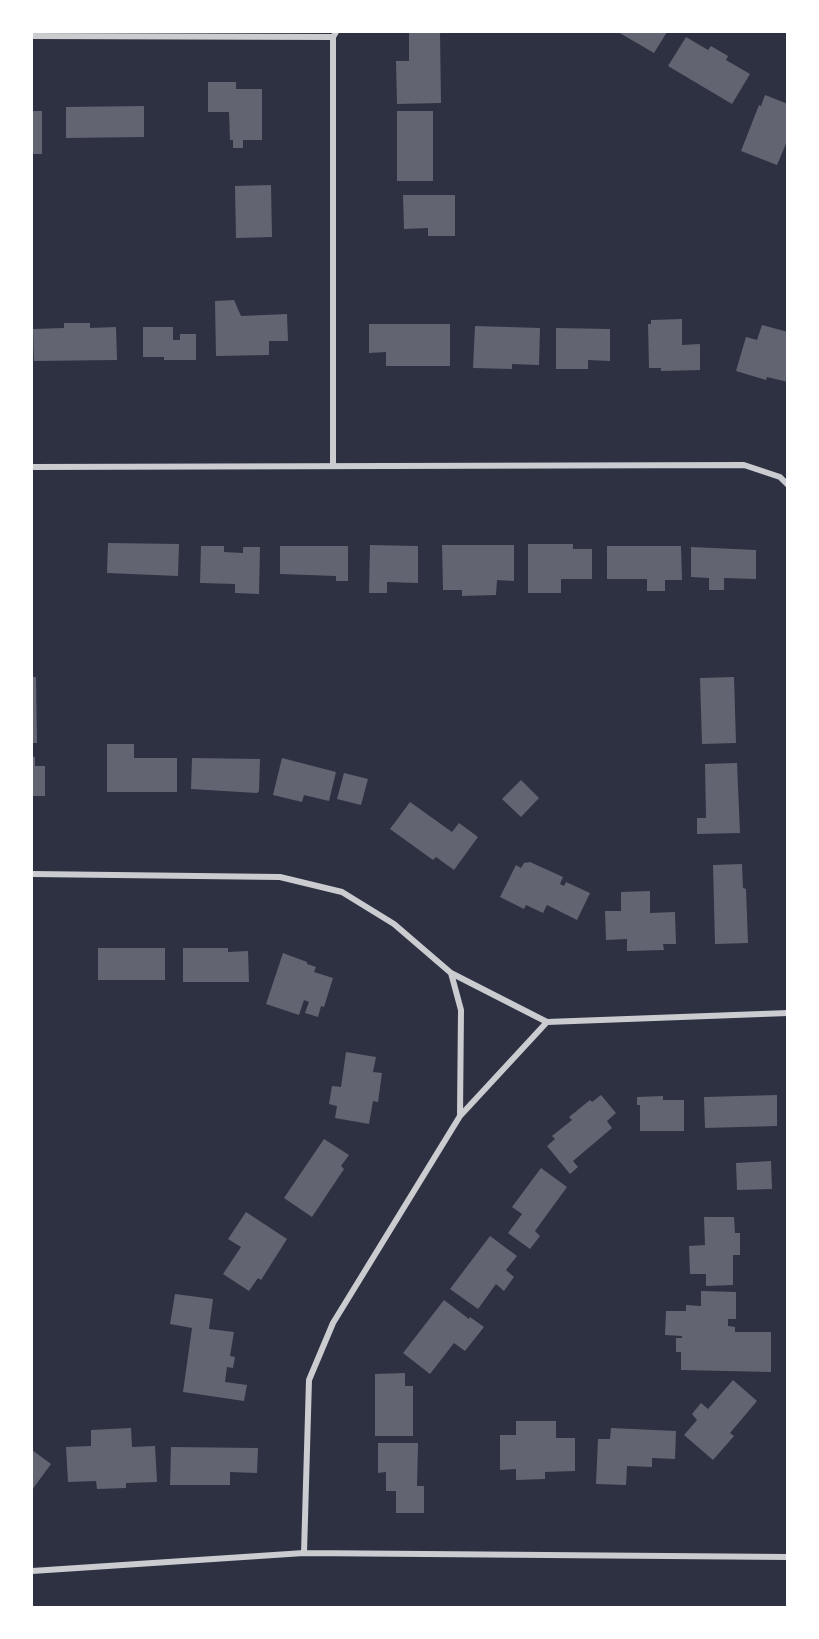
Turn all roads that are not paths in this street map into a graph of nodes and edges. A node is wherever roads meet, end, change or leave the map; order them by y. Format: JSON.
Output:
{"nodes":[{"id":1,"x":334,"y":34,"type":"edge"},
{"id":2,"x":32,"y":36,"type":"edge"},
{"id":3,"x":333,"y":465,"type":"junction"},
{"id":4,"x":32,"y":467,"type":"edge"},
{"id":5,"x":788,"y":485,"type":"edge"},
{"id":6,"x":32,"y":874,"type":"edge"},
{"id":7,"x":452,"y":973,"type":"junction"},
{"id":8,"x":788,"y":1013,"type":"edge"},
{"id":9,"x":547,"y":1022,"type":"junction"},
{"id":10,"x":460,"y":1116,"type":"junction"},
{"id":11,"x":304,"y":1553,"type":"junction"},
{"id":12,"x":788,"y":1557,"type":"edge"},
{"id":13,"x":32,"y":1570,"type":"edge"}],
"edges":[{"from":1,"to":2,"type":"street"},
{"from":1,"to":3,"type":"street"},
{"from":3,"to":4,"type":"street"},
{"from":3,"to":5,"type":"street"},
{"from":6,"to":7,"type":"street"},
{"from":7,"to":9,"type":"street"},
{"from":7,"to":10,"type":"street"},
{"from":8,"to":9,"type":"street"},
{"from":9,"to":10,"type":"street"},
{"from":10,"to":11,"type":"street"},
{"from":11,"to":12,"type":"street"},
{"from":11,"to":13,"type":"street"}]}
